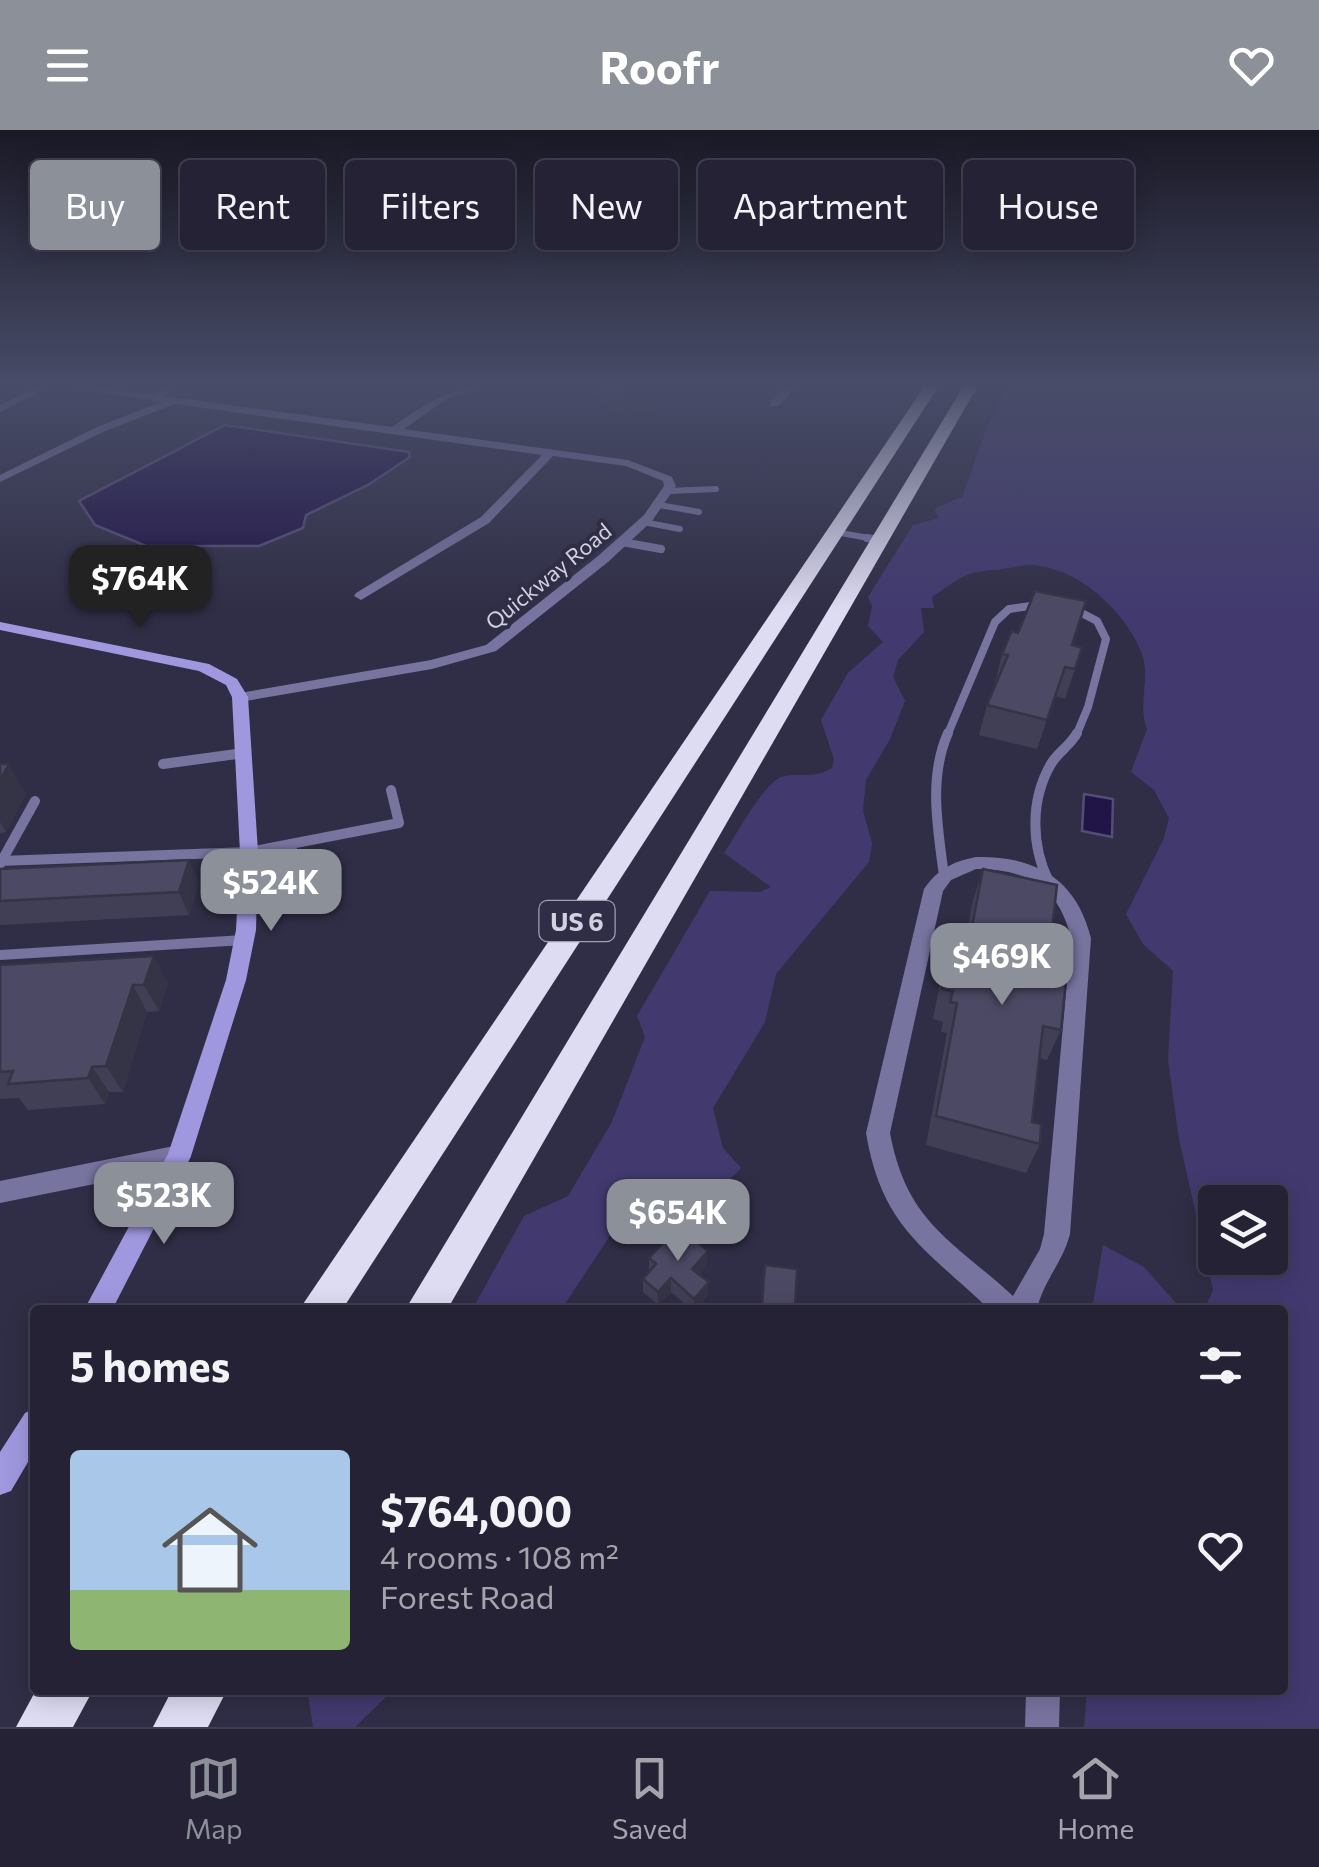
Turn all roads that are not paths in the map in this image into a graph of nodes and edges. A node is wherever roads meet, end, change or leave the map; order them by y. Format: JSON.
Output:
{"nodes":[{"id":1,"x":37,"y":462,"type":"edge"},
{"id":2,"x":542,"y":462,"type":"edge"},
{"id":3,"x":607,"y":462,"type":"edge"},
{"id":4,"x":882,"y":462,"type":"edge"},
{"id":5,"x":926,"y":462,"type":"edge"},
{"id":6,"x":0,"y":480,"type":"edge"},
{"id":7,"x":716,"y":489,"type":"dead end"},
{"id":8,"x":668,"y":490,"type":"junction"},
{"id":9,"x":659,"y":505,"type":"junction"},
{"id":10,"x":698,"y":512,"type":"dead end"},
{"id":11,"x":643,"y":522,"type":"junction"},
{"id":12,"x":680,"y":529,"type":"dead end"},
{"id":13,"x":835,"y":532,"type":"junction"},
{"id":14,"x":880,"y":540,"type":"junction"},
{"id":15,"x":622,"y":542,"type":"junction"},
{"id":16,"x":661,"y":549,"type":"dead end"},
{"id":17,"x":361,"y":596,"type":"dead end"},
{"id":18,"x":0,"y":626,"type":"edge"},
{"id":19,"x":240,"y":696,"type":"junction"},
{"id":20,"x":244,"y":753,"type":"junction"},
{"id":21,"x":164,"y":764,"type":"dead end"},
{"id":22,"x":392,"y":790,"type":"dead end"},
{"id":23,"x":35,"y":801,"type":"dead end"},
{"id":24,"x":291,"y":844,"type":"junction"},
{"id":25,"x":250,"y":852,"type":"junction"},
{"id":26,"x":2,"y":862,"type":"edge"},
{"id":27,"x":944,"y":876,"type":"junction"},
{"id":28,"x":1049,"y":882,"type":"junction"},
{"id":29,"x":299,"y":893,"type":"dead end"},
{"id":30,"x":244,"y":940,"type":"junction"},
{"id":31,"x":0,"y":955,"type":"edge"},
{"id":32,"x":179,"y":1156,"type":"junction"},
{"id":33,"x":0,"y":1192,"type":"edge"},
{"id":34,"x":101,"y":1305,"type":"edge"},
{"id":35,"x":322,"y":1305,"type":"edge"},
{"id":36,"x":428,"y":1305,"type":"edge"},
{"id":37,"x":1003,"y":1305,"type":"edge"},
{"id":38,"x":1024,"y":1305,"type":"edge"},
{"id":39,"x":30,"y":1431,"type":"edge"},
{"id":40,"x":0,"y":1480,"type":"edge"},
{"id":41,"x":64,"y":1695,"type":"edge"},
{"id":42,"x":198,"y":1695,"type":"edge"},
{"id":43,"x":1044,"y":1695,"type":"edge"},
{"id":44,"x":42,"y":1727,"type":"edge"},
{"id":45,"x":179,"y":1727,"type":"edge"},
{"id":46,"x":1042,"y":1727,"type":"edge"}],
"edges":[{"from":1,"to":6,"type":"street"},
{"from":2,"to":17,"type":"street"},
{"from":3,"to":8,"type":"street"},
{"from":4,"to":13,"type":"highway","number":"US 6"},
{"from":5,"to":14,"type":"highway","number":"US 6"},
{"from":7,"to":8,"type":"lane"},
{"from":8,"to":9,"type":"street","name":"Quickway Road"},
{"from":9,"to":10,"type":"lane"},
{"from":9,"to":11,"type":"street","name":"Quickway Road"},
{"from":11,"to":12,"type":"lane"},
{"from":11,"to":15,"type":"street","name":"Quickway Road"},
{"from":13,"to":14,"type":"lane"},
{"from":13,"to":35,"type":"highway","number":"US 6"},
{"from":14,"to":36,"type":"highway","number":"US 6"},
{"from":15,"to":16,"type":"lane"},
{"from":15,"to":19,"type":"street","name":"Quickway Road"},
{"from":18,"to":19,"type":"street"},
{"from":19,"to":20,"type":"street"},
{"from":20,"to":21,"type":"lane"},
{"from":20,"to":25,"type":"street"},
{"from":22,"to":24,"type":"lane"},
{"from":23,"to":26,"type":"lane"},
{"from":24,"to":25,"type":"lane"},
{"from":24,"to":29,"type":"lane"},
{"from":25,"to":26,"type":"lane"},
{"from":25,"to":30,"type":"street"},
{"from":27,"to":28,"type":"street"},
{"from":27,"to":28,"type":"lane"},
{"from":27,"to":37,"type":"street"},
{"from":28,"to":38,"type":"street"},
{"from":30,"to":31,"type":"lane"},
{"from":30,"to":32,"type":"street"},
{"from":32,"to":33,"type":"street"},
{"from":32,"to":34,"type":"street"},
{"from":39,"to":40,"type":"street"},
{"from":41,"to":44,"type":"highway"},
{"from":42,"to":45,"type":"highway"},
{"from":43,"to":46,"type":"street"}]}
